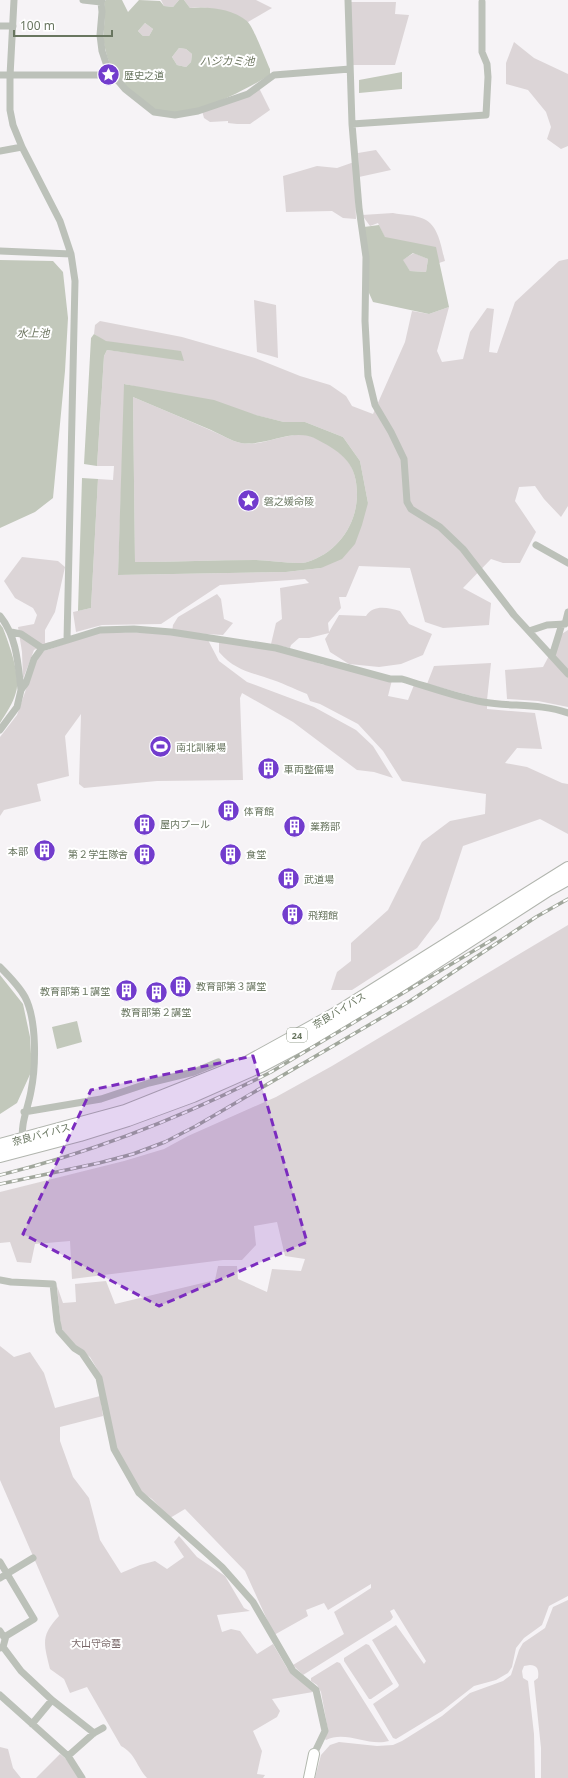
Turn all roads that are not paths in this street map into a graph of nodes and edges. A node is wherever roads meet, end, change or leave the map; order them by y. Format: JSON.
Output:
{"nodes":[{"id":1,"x":14,"y":0,"type":"edge"},
{"id":2,"x":83,"y":0,"type":"edge"},
{"id":3,"x":348,"y":0,"type":"edge"},
{"id":4,"x":102,"y":1,"type":"edge"},
{"id":5,"x":482,"y":2,"type":"dead end"},
{"id":6,"x":0,"y":26,"type":"edge"},
{"id":7,"x":13,"y":26,"type":"junction"},
{"id":8,"x":108,"y":68,"type":"junction"},
{"id":9,"x":350,"y":69,"type":"junction"},
{"id":10,"x":0,"y":75,"type":"edge"},
{"id":11,"x":103,"y":75,"type":"junction"},
{"id":12,"x":10,"y":76,"type":"junction"},
{"id":13,"x":116,"y":80,"type":"junction"},
{"id":14,"x":352,"y":124,"type":"junction"},
{"id":15,"x":22,"y":148,"type":"junction"},
{"id":16,"x":0,"y":152,"type":"edge"},
{"id":17,"x":0,"y":251,"type":"edge"},
{"id":18,"x":71,"y":254,"type":"junction"},
{"id":19,"x":536,"y":545,"type":"dead end"},
{"id":20,"x":568,"y":563,"type":"edge"},
{"id":21,"x":568,"y":612,"type":"edge"},
{"id":22,"x":0,"y":616,"type":"edge"},
{"id":23,"x":562,"y":624,"type":"junction"},
{"id":24,"x":529,"y":631,"type":"junction"},
{"id":25,"x":11,"y":632,"type":"junction"},
{"id":26,"x":67,"y":640,"type":"junction"},
{"id":27,"x":42,"y":648,"type":"junction"},
{"id":28,"x":552,"y":656,"type":"junction"},
{"id":29,"x":568,"y":674,"type":"edge"},
{"id":30,"x":21,"y":690,"type":"junction"},
{"id":31,"x":568,"y":714,"type":"edge"},
{"id":32,"x":0,"y":730,"type":"edge"},
{"id":33,"x":568,"y":868,"type":"edge"},
{"id":34,"x":568,"y":879,"type":"edge"},
{"id":35,"x":0,"y":967,"type":"edge"},
{"id":36,"x":218,"y":1062,"type":"dead end"},
{"id":37,"x":184,"y":1074,"type":"junction"},
{"id":38,"x":190,"y":1086,"type":"junction"},
{"id":39,"x":24,"y":1112,"type":"junction"},
{"id":40,"x":0,"y":1145,"type":"edge"},
{"id":41,"x":23,"y":1145,"type":"junction"},
{"id":42,"x":0,"y":1156,"type":"edge"},
{"id":43,"x":0,"y":1280,"type":"edge"},
{"id":44,"x":33,"y":1558,"type":"dead end"},
{"id":45,"x":0,"y":1562,"type":"edge"},
{"id":46,"x":7,"y":1574,"type":"junction"},
{"id":47,"x":0,"y":1578,"type":"edge"},
{"id":48,"x":0,"y":1632,"type":"edge"},
{"id":49,"x":5,"y":1639,"type":"junction"},
{"id":50,"x":2,"y":1647,"type":"edge"},
{"id":51,"x":0,"y":1695,"type":"edge"},
{"id":52,"x":52,"y":1700,"type":"junction"},
{"id":53,"x":32,"y":1724,"type":"junction"},
{"id":54,"x":103,"y":1728,"type":"dead end"},
{"id":55,"x":94,"y":1733,"type":"junction"},
{"id":56,"x":314,"y":1754,"type":"joint"},
{"id":57,"x":68,"y":1756,"type":"junction"},
{"id":58,"x":82,"y":1778,"type":"edge"},
{"id":59,"x":309,"y":1778,"type":"edge"}],
"edges":[{"from":1,"to":7,"type":"street"},
{"from":2,"to":4,"type":"street"},
{"from":3,"to":9,"type":"street"},
{"from":4,"to":8,"type":"street"},
{"from":5,"to":14,"type":"street"},
{"from":6,"to":7,"type":"street"},
{"from":7,"to":12,"type":"street"},
{"from":8,"to":11,"type":"street"},
{"from":8,"to":13,"type":"street"},
{"from":9,"to":13,"type":"street"},
{"from":9,"to":14,"type":"street"},
{"from":10,"to":12,"type":"street"},
{"from":11,"to":12,"type":"street"},
{"from":11,"to":13,"type":"street"},
{"from":12,"to":15,"type":"street"},
{"from":14,"to":24,"type":"street"},
{"from":15,"to":16,"type":"street"},
{"from":15,"to":18,"type":"street"},
{"from":17,"to":18,"type":"street"},
{"from":18,"to":26,"type":"street"},
{"from":19,"to":20,"type":"street"},
{"from":21,"to":23,"type":"street"},
{"from":22,"to":25,"type":"street"},
{"from":23,"to":24,"type":"street"},
{"from":23,"to":28,"type":"street"},
{"from":24,"to":28,"type":"street"},
{"from":25,"to":27,"type":"street"},
{"from":25,"to":30,"type":"street"},
{"from":26,"to":27,"type":"street"},
{"from":26,"to":31,"type":"street"},
{"from":27,"to":30,"type":"street"},
{"from":28,"to":29,"type":"street"},
{"from":30,"to":32,"type":"street"},
{"from":33,"to":38,"type":"highway","name":"奈良バイパス","number":"24"},
{"from":34,"to":41,"type":"highway","name":"奈良バイパス","number":"24"},
{"from":35,"to":39,"type":"street"},
{"from":36,"to":37,"type":"street"},
{"from":37,"to":38,"type":"street"},
{"from":37,"to":39,"type":"street"},
{"from":38,"to":41,"type":"highway","name":"奈良バイパス","number":"24"},
{"from":39,"to":41,"type":"street"},
{"from":40,"to":41,"type":"highway","name":"奈良バイパス","number":"24"},
{"from":41,"to":42,"type":"highway","name":"奈良バイパス","number":"24"},
{"from":43,"to":56,"type":"street"},
{"from":44,"to":46,"type":"street"},
{"from":45,"to":46,"type":"street"},
{"from":46,"to":47,"type":"street"},
{"from":46,"to":49,"type":"street"},
{"from":48,"to":49,"type":"street"},
{"from":49,"to":50,"type":"street"},
{"from":50,"to":52,"type":"street"},
{"from":51,"to":53,"type":"street"},
{"from":52,"to":53,"type":"street"},
{"from":52,"to":55,"type":"street"},
{"from":53,"to":57,"type":"street"},
{"from":54,"to":55,"type":"street"},
{"from":55,"to":57,"type":"street"},
{"from":56,"to":59,"type":"main road"},
{"from":57,"to":58,"type":"street"}]}
